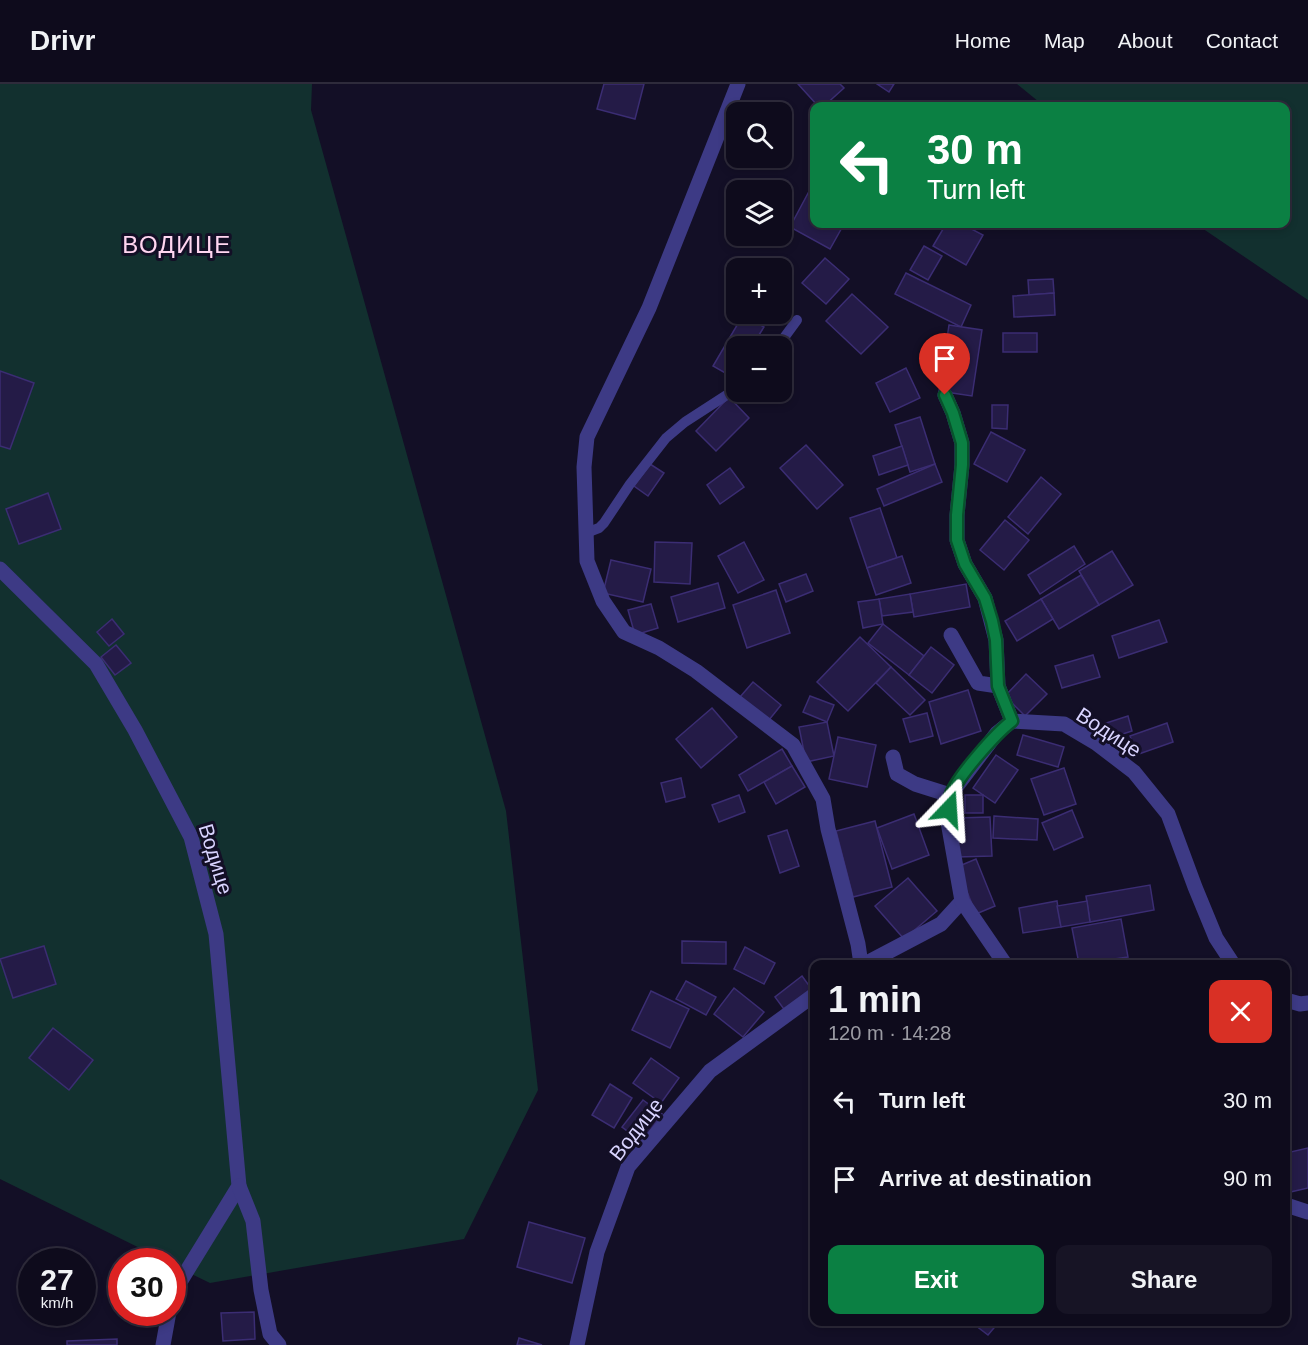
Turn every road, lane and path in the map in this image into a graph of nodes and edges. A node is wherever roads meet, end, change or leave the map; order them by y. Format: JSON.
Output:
{"nodes":[{"id":1,"x":738,"y":84,"type":"edge"},
{"id":2,"x":797,"y":320,"type":"dead end"},
{"id":3,"x":785,"y":336,"type":"edge"},
{"id":4,"x":945,"y":395,"type":"dead end"},
{"id":5,"x":726,"y":396,"type":"edge"},
{"id":6,"x":586,"y":533,"type":"junction"},
{"id":7,"x":0,"y":569,"type":"edge"},
{"id":8,"x":951,"y":635,"type":"dead end"},
{"id":9,"x":998,"y":686,"type":"junction"},
{"id":10,"x":1012,"y":721,"type":"junction"},
{"id":11,"x":892,"y":757,"type":"dead end"},
{"id":12,"x":950,"y":795,"type":"junction"},
{"id":13,"x":962,"y":901,"type":"junction"},
{"id":14,"x":862,"y":960,"type":"edge"},
{"id":15,"x":871,"y":960,"type":"edge"},
{"id":16,"x":1002,"y":960,"type":"edge"},
{"id":17,"x":1230,"y":960,"type":"edge"},
{"id":18,"x":810,"y":998,"type":"edge"},
{"id":19,"x":1290,"y":1001,"type":"edge"},
{"id":20,"x":1308,"y":1003,"type":"edge"},
{"id":21,"x":239,"y":1185,"type":"junction"},
{"id":22,"x":1290,"y":1205,"type":"edge"},
{"id":23,"x":1308,"y":1212,"type":"edge"},
{"id":24,"x":186,"y":1272,"type":"edge"},
{"id":25,"x":166,"y":1326,"type":"edge"},
{"id":26,"x":163,"y":1345,"type":"edge"},
{"id":27,"x":279,"y":1345,"type":"edge"},
{"id":28,"x":576,"y":1345,"type":"edge"}],
"edges":[{"from":1,"to":6,"type":"street"},
{"from":2,"to":3,"type":"lane"},
{"from":4,"to":9,"type":"street"},
{"from":5,"to":6,"type":"lane"},
{"from":6,"to":14,"type":"street"},
{"from":7,"to":21,"type":"street","name":"Водице"},
{"from":8,"to":9,"type":"street"},
{"from":9,"to":10,"type":"street"},
{"from":10,"to":12,"type":"street"},
{"from":10,"to":17,"type":"street","name":"Водице"},
{"from":11,"to":12,"type":"street"},
{"from":12,"to":13,"type":"street"},
{"from":13,"to":15,"type":"street"},
{"from":13,"to":16,"type":"street"},
{"from":18,"to":28,"type":"street","name":"Водице"},
{"from":19,"to":20,"type":"street"},
{"from":21,"to":24,"type":"street"},
{"from":21,"to":27,"type":"street","name":"Водице"},
{"from":22,"to":23,"type":"street"},
{"from":25,"to":26,"type":"street"}]}
